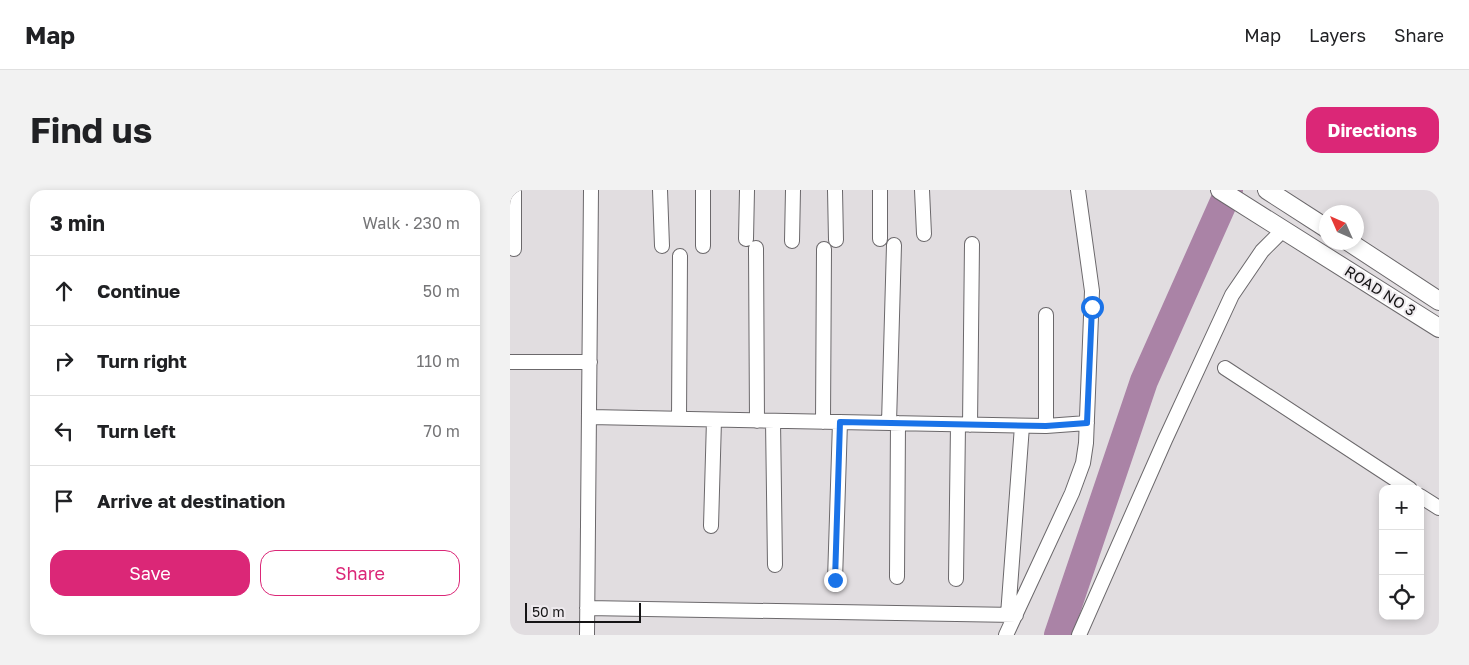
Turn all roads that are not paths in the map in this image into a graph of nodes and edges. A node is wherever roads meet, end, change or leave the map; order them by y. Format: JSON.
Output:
{"nodes":[{"id":1,"x":514,"y":190,"type":"edge"},
{"id":2,"x":591,"y":190,"type":"edge"},
{"id":3,"x":660,"y":190,"type":"edge"},
{"id":4,"x":703,"y":190,"type":"edge"},
{"id":5,"x":747,"y":190,"type":"edge"},
{"id":6,"x":793,"y":190,"type":"edge"},
{"id":7,"x":835,"y":190,"type":"edge"},
{"id":8,"x":880,"y":190,"type":"edge"},
{"id":9,"x":922,"y":190,"type":"edge"},
{"id":10,"x":1078,"y":190,"type":"edge"},
{"id":11,"x":1220,"y":190,"type":"edge"},
{"id":12,"x":1267,"y":190,"type":"edge"},
{"id":13,"x":1319,"y":223,"type":"edge"},
{"id":14,"x":1277,"y":226,"type":"junction"},
{"id":15,"x":924,"y":234,"type":"dead end"},
{"id":16,"x":880,"y":239,"type":"dead end"},
{"id":17,"x":836,"y":240,"type":"dead end"},
{"id":18,"x":792,"y":241,"type":"dead end"},
{"id":19,"x":972,"y":244,"type":"dead end"},
{"id":20,"x":894,"y":245,"type":"dead end"},
{"id":21,"x":662,"y":246,"type":"dead end"},
{"id":22,"x":703,"y":246,"type":"dead end"},
{"id":23,"x":514,"y":249,"type":"dead end"},
{"id":24,"x":824,"y":249,"type":"dead end"},
{"id":25,"x":1361,"y":250,"type":"edge"},
{"id":26,"x":680,"y":256,"type":"dead end"},
{"id":27,"x":1439,"y":301,"type":"edge"},
{"id":28,"x":1046,"y":315,"type":"dead end"},
{"id":29,"x":1439,"y":328,"type":"edge"},
{"id":30,"x":510,"y":362,"type":"edge"},
{"id":31,"x":590,"y":362,"type":"junction"},
{"id":32,"x":1225,"y":368,"type":"dead end"},
{"id":33,"x":590,"y":417,"type":"junction"},
{"id":34,"x":679,"y":419,"type":"junction"},
{"id":35,"x":714,"y":420,"type":"junction"},
{"id":36,"x":757,"y":421,"type":"junction"},
{"id":37,"x":773,"y":421,"type":"junction"},
{"id":38,"x":822,"y":422,"type":"junction"},
{"id":39,"x":840,"y":422,"type":"junction"},
{"id":40,"x":894,"y":423,"type":"junction"},
{"id":41,"x":1087,"y":423,"type":"junction"},
{"id":42,"x":964,"y":425,"type":"junction"},
{"id":43,"x":1022,"y":426,"type":"junction"},
{"id":44,"x":1046,"y":426,"type":"junction"},
{"id":45,"x":1404,"y":485,"type":"edge"},
{"id":46,"x":1424,"y":499,"type":"edge"},
{"id":47,"x":1439,"y":508,"type":"edge"},
{"id":48,"x":711,"y":526,"type":"dead end"},
{"id":49,"x":775,"y":565,"type":"dead end"},
{"id":50,"x":896,"y":577,"type":"dead end"},
{"id":51,"x":956,"y":579,"type":"dead end"},
{"id":52,"x":835,"y":580,"type":"dead end"},
{"id":53,"x":588,"y":608,"type":"junction"},
{"id":54,"x":1012,"y":615,"type":"junction"},
{"id":55,"x":587,"y":635,"type":"edge"},
{"id":56,"x":1006,"y":635,"type":"edge"},
{"id":57,"x":1079,"y":635,"type":"edge"}],
"edges":[{"from":1,"to":23,"type":"street"},
{"from":2,"to":31,"type":"street"},
{"from":3,"to":21,"type":"street"},
{"from":4,"to":22,"type":"street"},
{"from":5,"to":36,"type":"street"},
{"from":6,"to":18,"type":"street"},
{"from":7,"to":17,"type":"street"},
{"from":8,"to":16,"type":"street"},
{"from":9,"to":15,"type":"street"},
{"from":10,"to":41,"type":"street"},
{"from":11,"to":14,"type":"street","name":"ROAD NO 3"},
{"from":12,"to":13,"type":"street"},
{"from":14,"to":29,"type":"street","name":"ROAD NO 3"},
{"from":14,"to":57,"type":"street"},
{"from":19,"to":42,"type":"street"},
{"from":20,"to":40,"type":"street"},
{"from":24,"to":38,"type":"street"},
{"from":25,"to":27,"type":"street","name":"ROAD NO 3"},
{"from":26,"to":34,"type":"street"},
{"from":28,"to":44,"type":"street"},
{"from":30,"to":31,"type":"street"},
{"from":31,"to":33,"type":"street"},
{"from":32,"to":45,"type":"street"},
{"from":33,"to":34,"type":"street"},
{"from":33,"to":53,"type":"street"},
{"from":34,"to":35,"type":"street"},
{"from":35,"to":36,"type":"street"},
{"from":35,"to":48,"type":"street"},
{"from":36,"to":37,"type":"street"},
{"from":37,"to":38,"type":"street"},
{"from":37,"to":49,"type":"street"},
{"from":38,"to":39,"type":"street"},
{"from":39,"to":40,"type":"street"},
{"from":39,"to":52,"type":"street"},
{"from":40,"to":42,"type":"street"},
{"from":40,"to":50,"type":"street"},
{"from":41,"to":44,"type":"street"},
{"from":41,"to":54,"type":"street"},
{"from":42,"to":43,"type":"street"},
{"from":42,"to":51,"type":"street"},
{"from":43,"to":44,"type":"street"},
{"from":43,"to":54,"type":"street"},
{"from":46,"to":47,"type":"street"},
{"from":53,"to":54,"type":"street"},
{"from":53,"to":55,"type":"street"},
{"from":54,"to":56,"type":"street"}]}
